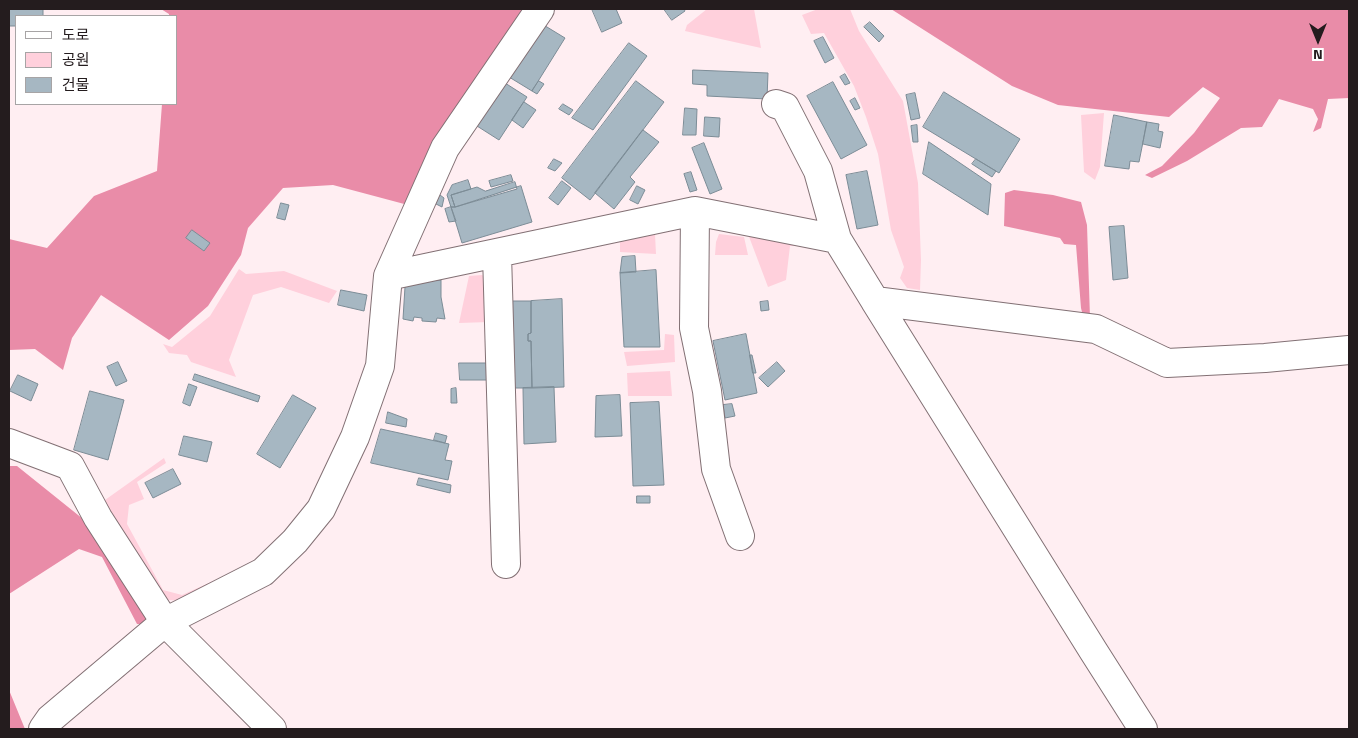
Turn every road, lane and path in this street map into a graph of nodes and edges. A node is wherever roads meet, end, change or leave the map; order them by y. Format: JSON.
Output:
{"nodes":[{"id":1,"x":540,"y":9,"type":"edge"},
{"id":2,"x":776,"y":104,"type":"dead end"},
{"id":3,"x":695,"y":211,"type":"junction"},
{"id":4,"x":837,"y":239,"type":"junction"},
{"id":5,"x":497,"y":254,"type":"junction"},
{"id":6,"x":388,"y":276,"type":"junction"},
{"id":7,"x":875,"y":301,"type":"junction"},
{"id":8,"x":1349,"y":350,"type":"edge"},
{"id":9,"x":9,"y":443,"type":"edge"},
{"id":10,"x":740,"y":536,"type":"dead end"},
{"id":11,"x":506,"y":564,"type":"dead end"},
{"id":12,"x":165,"y":622,"type":"junction"},
{"id":13,"x":43,"y":729,"type":"edge"},
{"id":14,"x":272,"y":729,"type":"edge"},
{"id":15,"x":1144,"y":729,"type":"edge"}],
"edges":[{"from":1,"to":6,"type":"lane"},
{"from":2,"to":4,"type":"lane"},
{"from":3,"to":4,"type":"lane"},
{"from":3,"to":5,"type":"lane"},
{"from":3,"to":10,"type":"lane"},
{"from":4,"to":7,"type":"lane"},
{"from":5,"to":6,"type":"lane"},
{"from":5,"to":11,"type":"lane"},
{"from":6,"to":12,"type":"lane"},
{"from":7,"to":8,"type":"lane"},
{"from":7,"to":15,"type":"lane"},
{"from":9,"to":12,"type":"lane"},
{"from":12,"to":13,"type":"lane"},
{"from":12,"to":14,"type":"lane"}]}
